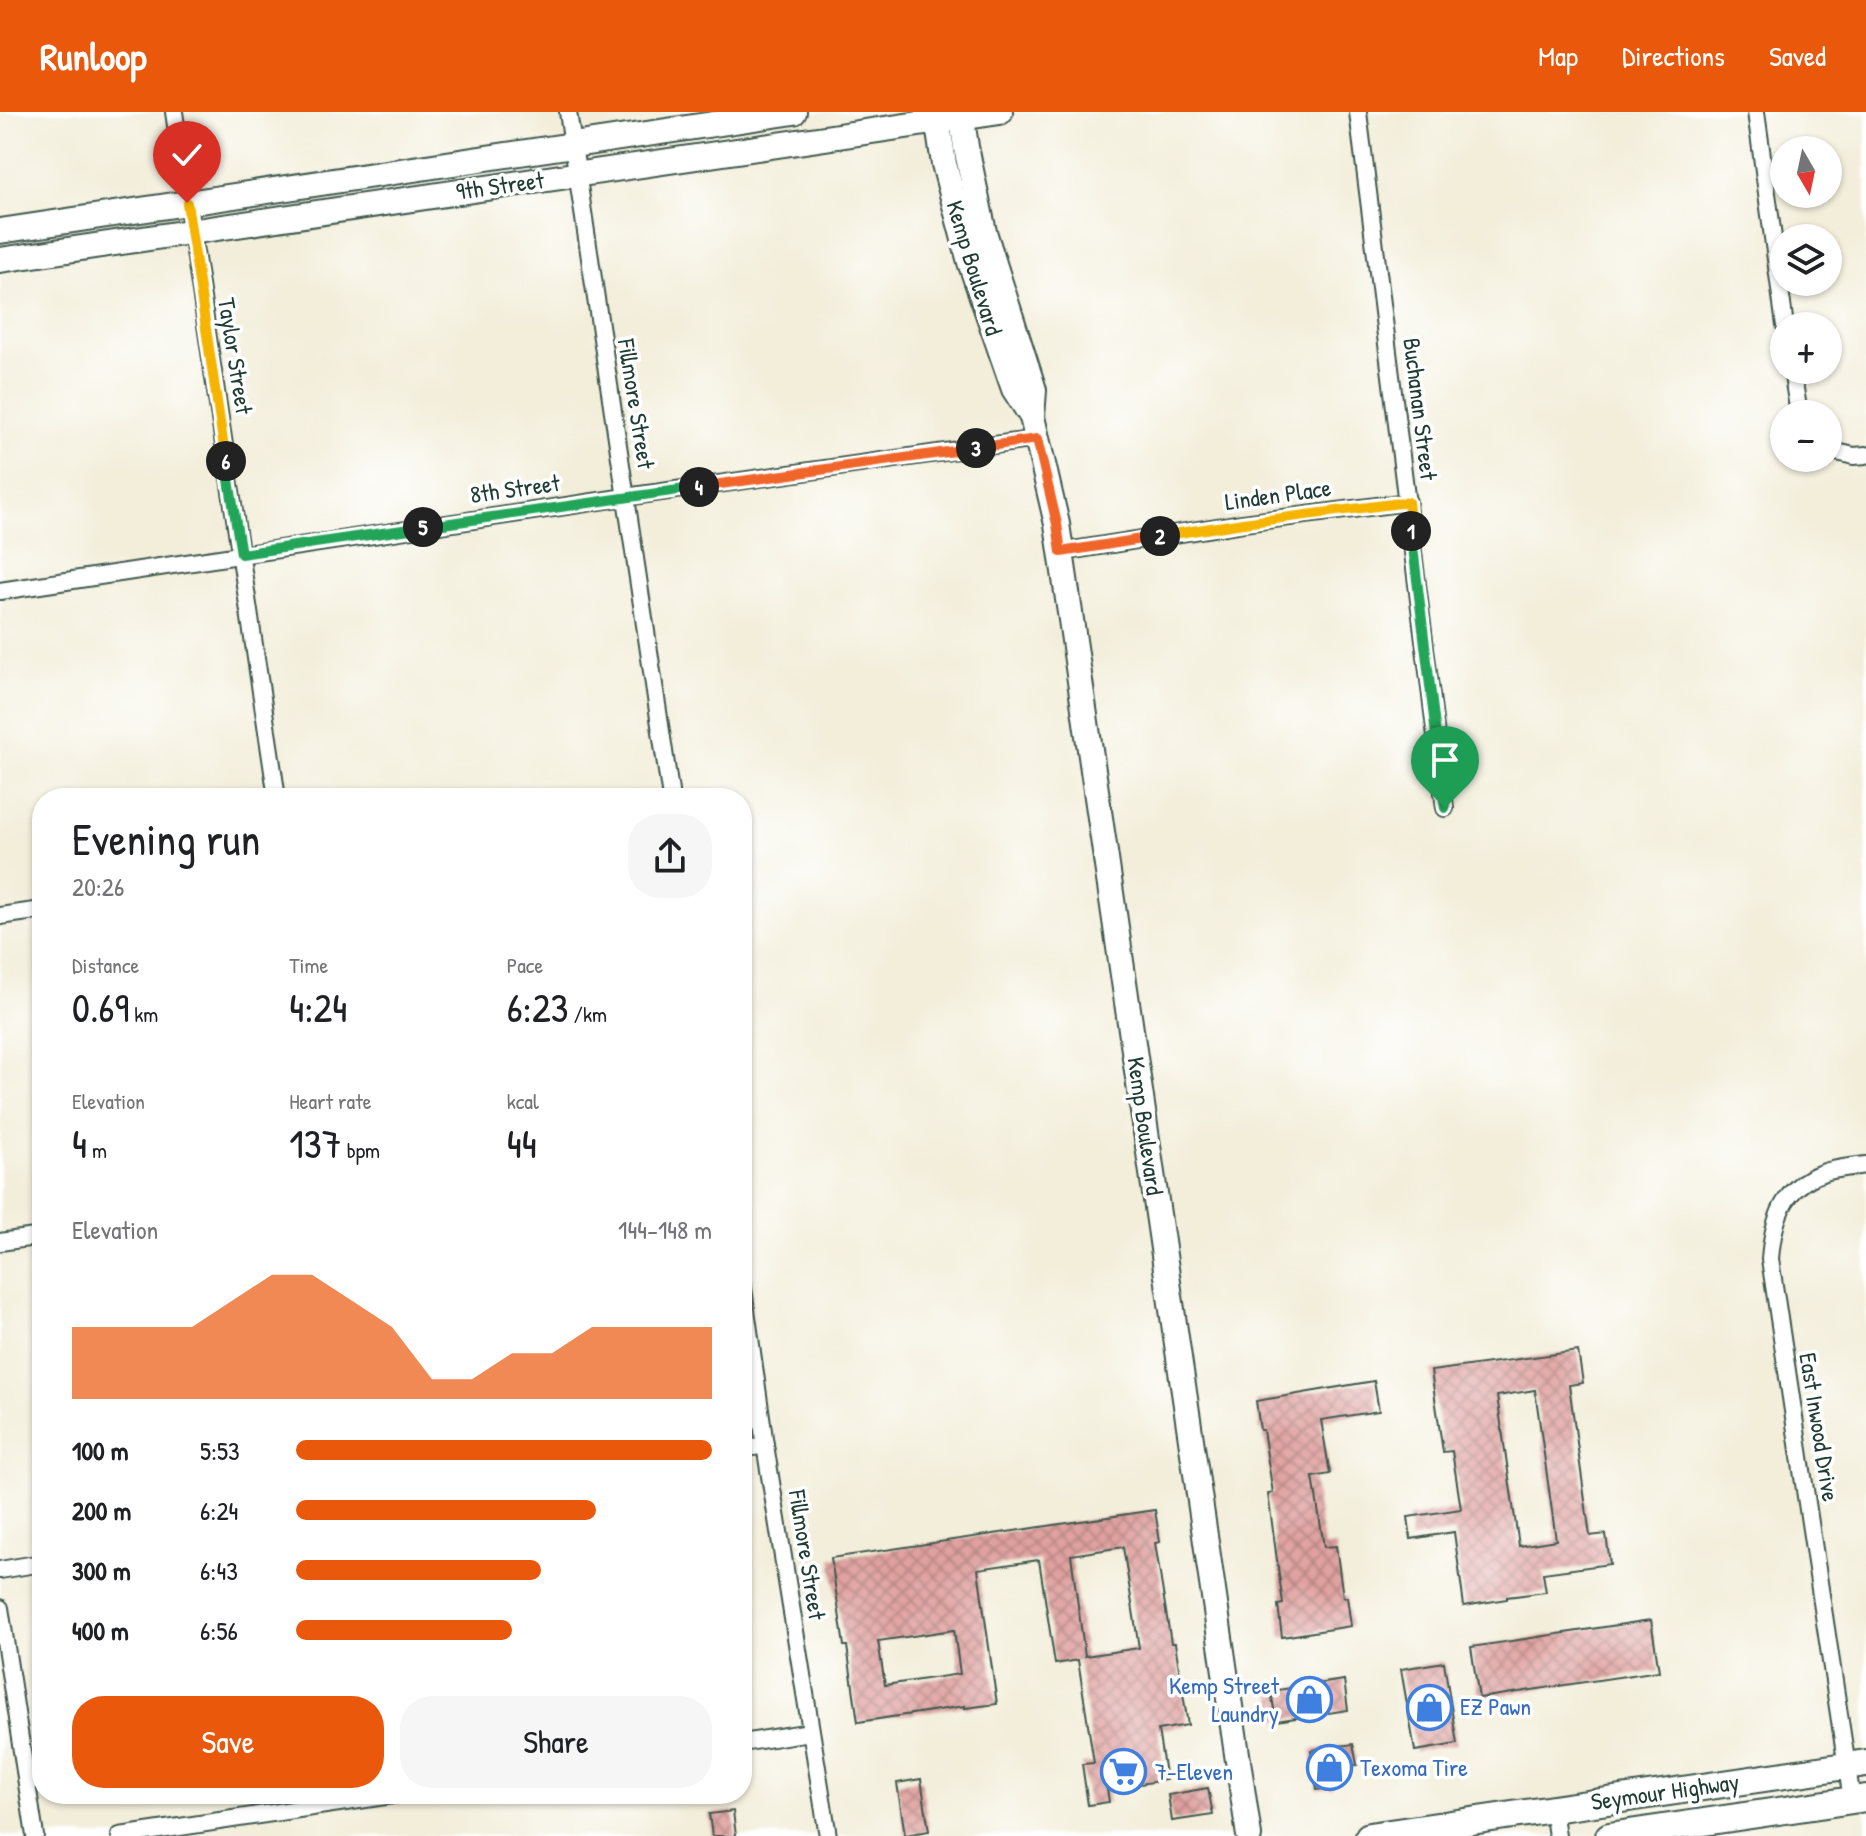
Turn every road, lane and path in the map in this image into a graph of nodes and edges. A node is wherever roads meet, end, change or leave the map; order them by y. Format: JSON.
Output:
{"nodes":[{"id":1,"x":174,"y":112,"type":"edge"},
{"id":2,"x":568,"y":112,"type":"edge"},
{"id":3,"x":794,"y":112,"type":"edge"},
{"id":4,"x":1000,"y":112,"type":"edge"},
{"id":5,"x":1358,"y":112,"type":"edge"},
{"id":6,"x":1756,"y":112,"type":"edge"},
{"id":7,"x":962,"y":115,"type":"edge"},
{"id":8,"x":937,"y":117,"type":"edge"},
{"id":9,"x":573,"y":145,"type":"junction"},
{"id":10,"x":577,"y":175,"type":"junction"},
{"id":11,"x":187,"y":203,"type":"junction"},
{"id":12,"x":0,"y":231,"type":"edge"},
{"id":13,"x":192,"y":232,"type":"junction"},
{"id":14,"x":0,"y":260,"type":"edge"},
{"id":15,"x":1783,"y":312,"type":"edge"},
{"id":16,"x":1035,"y":428,"type":"junction"},
{"id":17,"x":1842,"y":453,"type":"edge"},
{"id":18,"x":1866,"y":455,"type":"edge"},
{"id":19,"x":626,"y":497,"type":"junction"},
{"id":20,"x":1408,"y":502,"type":"junction"},
{"id":21,"x":1061,"y":552,"type":"junction"},
{"id":22,"x":241,"y":554,"type":"junction"},
{"id":23,"x":0,"y":591,"type":"edge"},
{"id":24,"x":276,"y":788,"type":"edge"},
{"id":25,"x":670,"y":788,"type":"edge"},
{"id":26,"x":1445,"y":808,"type":"dead end"},
{"id":27,"x":32,"y":911,"type":"edge"},
{"id":28,"x":0,"y":916,"type":"edge"},
{"id":29,"x":1866,"y":1165,"type":"edge"},
{"id":30,"x":32,"y":1237,"type":"edge"},
{"id":31,"x":0,"y":1242,"type":"edge"},
{"id":32,"x":752,"y":1352,"type":"edge"},
{"id":33,"x":765,"y":1445,"type":"junction"},
{"id":34,"x":752,"y":1447,"type":"edge"},
{"id":35,"x":32,"y":1565,"type":"edge"},
{"id":36,"x":0,"y":1570,"type":"edge"},
{"id":37,"x":0,"y":1608,"type":"edge"},
{"id":38,"x":810,"y":1732,"type":"junction"},
{"id":39,"x":752,"y":1741,"type":"edge"},
{"id":40,"x":1856,"y":1764,"type":"edge"},
{"id":41,"x":1859,"y":1799,"type":"edge"},
{"id":42,"x":333,"y":1804,"type":"edge"},
{"id":43,"x":1553,"y":1809,"type":"junction"},
{"id":44,"x":35,"y":1836,"type":"edge"},
{"id":45,"x":120,"y":1836,"type":"edge"},
{"id":46,"x":828,"y":1836,"type":"edge"},
{"id":47,"x":1249,"y":1836,"type":"edge"},
{"id":48,"x":1369,"y":1836,"type":"edge"},
{"id":49,"x":1557,"y":1836,"type":"edge"},
{"id":50,"x":1609,"y":1836,"type":"edge"}],
"edges":[{"from":1,"to":11,"type":"street","name":"Taylor Street"},
{"from":2,"to":9,"type":"street","name":"Fillmore Street"},
{"from":3,"to":9,"type":"main road","name":"9th Street"},
{"from":4,"to":7,"type":"main road","name":"9th Street"},
{"from":5,"to":20,"type":"street","name":"Buchanan Street"},
{"from":6,"to":15,"type":"street"},
{"from":7,"to":8,"type":"main road","name":"9th Street"},
{"from":7,"to":16,"type":"main road","name":"Kemp Boulevard"},
{"from":8,"to":10,"type":"main road","name":"9th Street"},
{"from":8,"to":16,"type":"main road","name":"Kemp Boulevard"},
{"from":9,"to":10,"type":"street","name":"Fillmore Street"},
{"from":9,"to":11,"type":"main road","name":"9th Street"},
{"from":10,"to":13,"type":"main road","name":"9th Street"},
{"from":10,"to":19,"type":"street","name":"Fillmore Street"},
{"from":11,"to":12,"type":"main road","name":"9th Street"},
{"from":11,"to":13,"type":"street","name":"Taylor Street"},
{"from":13,"to":14,"type":"main road","name":"9th Street"},
{"from":13,"to":22,"type":"street","name":"Taylor Street"},
{"from":16,"to":19,"type":"street","name":"8th Street"},
{"from":16,"to":21,"type":"main road","name":"Kemp Boulevard"},
{"from":17,"to":18,"type":"street"},
{"from":19,"to":22,"type":"street","name":"8th Street"},
{"from":19,"to":25,"type":"street","name":"Fillmore Street"},
{"from":20,"to":21,"type":"street","name":"Linden Place"},
{"from":20,"to":26,"type":"street","name":"Buchanan Street"},
{"from":21,"to":47,"type":"main road","name":"Kemp Boulevard"},
{"from":22,"to":23,"type":"street","name":"8th Street"},
{"from":22,"to":24,"type":"street","name":"Taylor Street"},
{"from":27,"to":28,"type":"street"},
{"from":29,"to":40,"type":"street","name":"East Inwood Drive"},
{"from":30,"to":31,"type":"street"},
{"from":32,"to":33,"type":"street","name":"Fillmore Street"},
{"from":33,"to":34,"type":"street"},
{"from":33,"to":38,"type":"street","name":"Fillmore Street"},
{"from":35,"to":36,"type":"street"},
{"from":37,"to":44,"type":"street"},
{"from":38,"to":39,"type":"street"},
{"from":38,"to":46,"type":"street","name":"Fillmore Street"},
{"from":40,"to":41,"type":"street","name":"East Inwood Drive"},
{"from":40,"to":43,"type":"main road","name":"Seymour Highway"},
{"from":41,"to":50,"type":"main road","name":"Seymour Highway"},
{"from":42,"to":45,"type":"street"},
{"from":43,"to":48,"type":"main road","name":"Seymour Highway"},
{"from":43,"to":49,"type":"street"}]}
